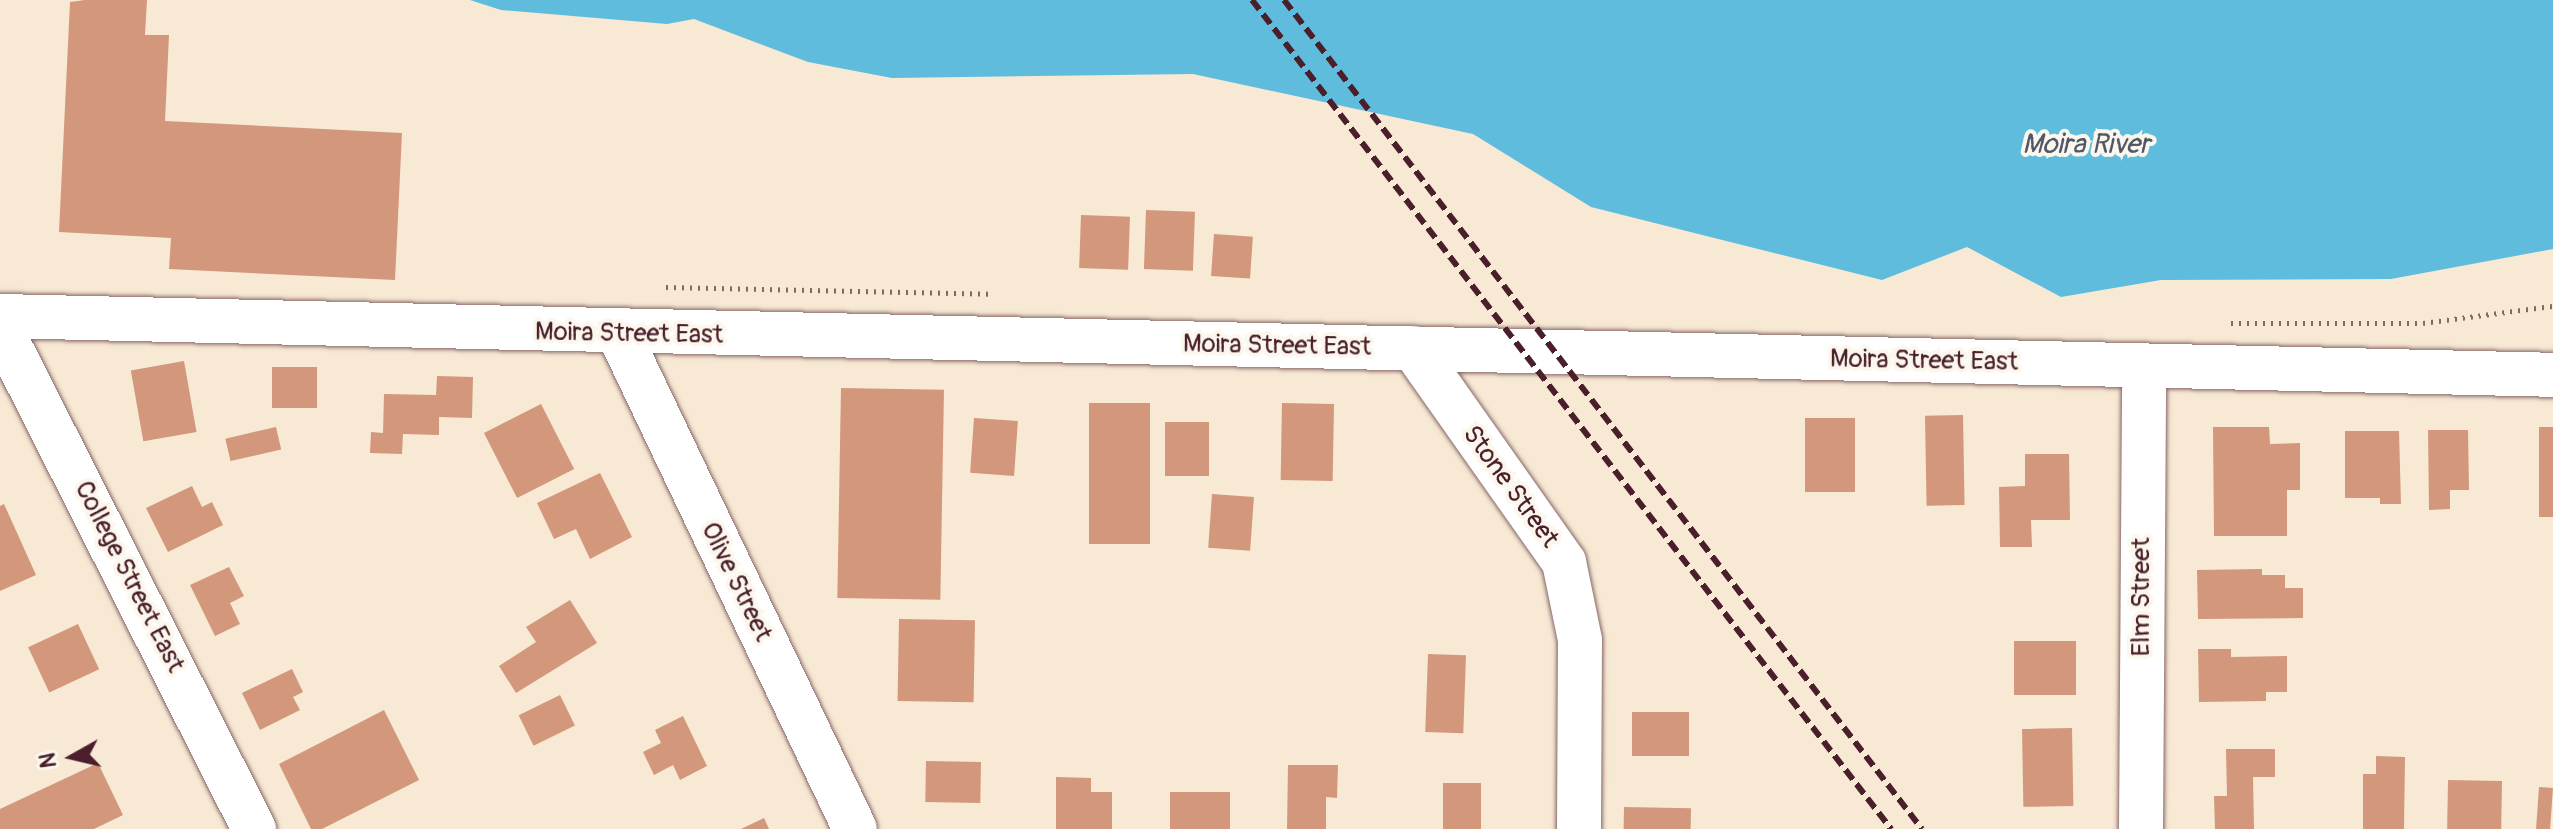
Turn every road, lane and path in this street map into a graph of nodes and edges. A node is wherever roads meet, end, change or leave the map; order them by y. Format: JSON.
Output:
{"nodes":[{"id":1,"x":0,"y":316,"type":"edge"},
{"id":2,"x":0,"y":327,"type":"edge"},
{"id":3,"x":619,"y":334,"type":"junction"},
{"id":4,"x":1413,"y":348,"type":"junction"},
{"id":5,"x":2144,"y":366,"type":"junction"},
{"id":6,"x":2553,"y":375,"type":"edge"},
{"id":7,"x":254,"y":829,"type":"edge"},
{"id":8,"x":855,"y":829,"type":"edge"},
{"id":9,"x":1579,"y":829,"type":"edge"},
{"id":10,"x":2141,"y":829,"type":"edge"}],
"edges":[{"from":1,"to":3,"type":"street","name":"Moira Street East"},
{"from":2,"to":7,"type":"street","name":"College Street East"},
{"from":3,"to":4,"type":"street","name":"Moira Street East"},
{"from":3,"to":8,"type":"street","name":"Olive Street"},
{"from":4,"to":5,"type":"street","name":"Moira Street East"},
{"from":4,"to":9,"type":"street","name":"Stone Street"},
{"from":5,"to":6,"type":"street","name":"Moira Street East"},
{"from":5,"to":10,"type":"street","name":"Elm Street"}]}
